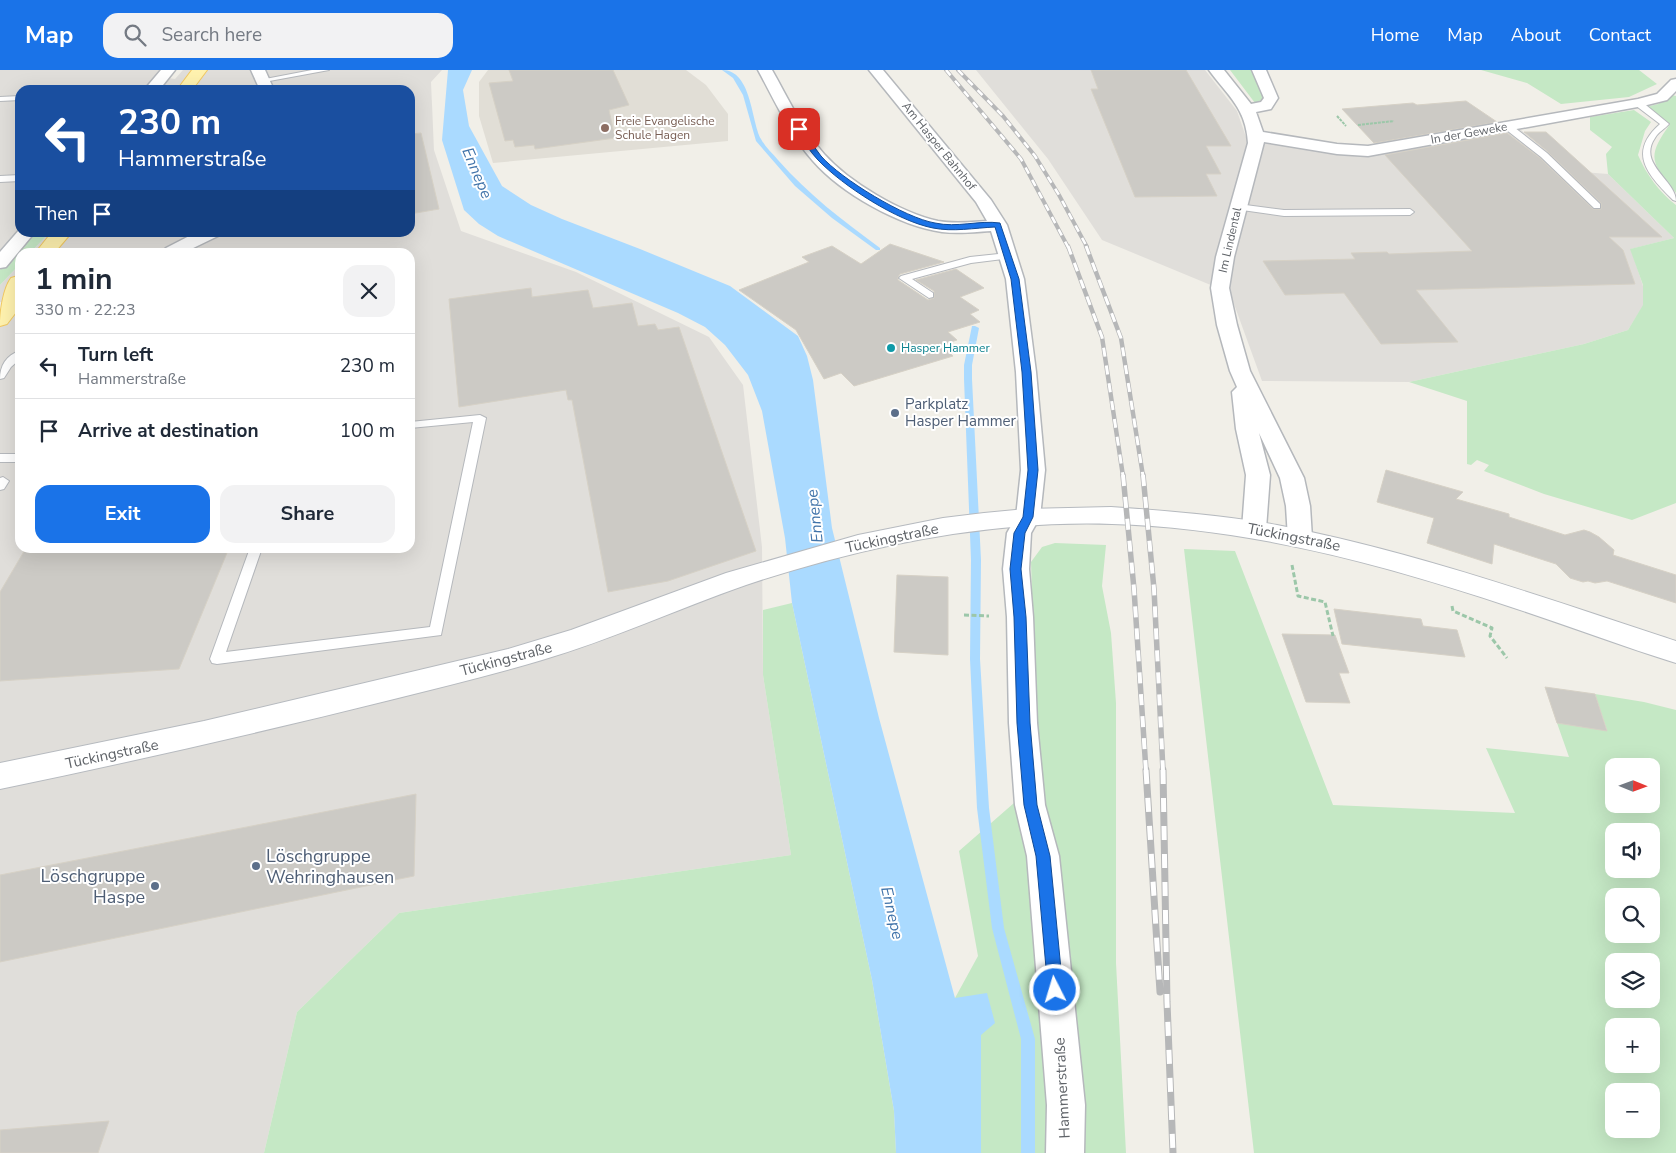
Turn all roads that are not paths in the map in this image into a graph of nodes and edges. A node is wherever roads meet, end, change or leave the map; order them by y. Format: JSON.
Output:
{"nodes":[{"id":1,"x":168,"y":70,"type":"edge"},
{"id":2,"x":200,"y":70,"type":"edge"},
{"id":3,"x":324,"y":70,"type":"edge"},
{"id":4,"x":764,"y":70,"type":"edge"},
{"id":5,"x":876,"y":70,"type":"edge"},
{"id":6,"x":1216,"y":70,"type":"edge"},
{"id":7,"x":1259,"y":70,"type":"edge"},
{"id":8,"x":263,"y":80,"type":"edge"},
{"id":9,"x":1676,"y":83,"type":"edge"},
{"id":10,"x":155,"y":85,"type":"edge"},
{"id":11,"x":188,"y":85,"type":"edge"},
{"id":12,"x":15,"y":98,"type":"edge"},
{"id":13,"x":0,"y":99,"type":"edge"},
{"id":14,"x":1638,"y":104,"type":"junction"},
{"id":15,"x":1248,"y":109,"type":"junction"},
{"id":16,"x":1507,"y":126,"type":"junction"},
{"id":17,"x":1256,"y":136,"type":"junction"},
{"id":18,"x":15,"y":178,"type":"edge"},
{"id":19,"x":0,"y":179,"type":"edge"},
{"id":20,"x":1676,"y":198,"type":"edge"},
{"id":21,"x":1597,"y":206,"type":"dead end"},
{"id":22,"x":1238,"y":207,"type":"junction"},
{"id":23,"x":1410,"y":212,"type":"dead end"},
{"id":24,"x":998,"y":225,"type":"junction"},
{"id":25,"x":23,"y":237,"type":"edge"},
{"id":26,"x":58,"y":237,"type":"edge"},
{"id":27,"x":202,"y":237,"type":"edge"},
{"id":28,"x":49,"y":248,"type":"edge"},
{"id":29,"x":180,"y":248,"type":"edge"},
{"id":30,"x":1008,"y":256,"type":"junction"},
{"id":31,"x":0,"y":263,"type":"edge"},
{"id":32,"x":14,"y":292,"type":"edge"},
{"id":33,"x":929,"y":295,"type":"dead end"},
{"id":34,"x":0,"y":320,"type":"edge"},
{"id":35,"x":15,"y":358,"type":"edge"},
{"id":36,"x":1240,"y":371,"type":"junction"},
{"id":37,"x":0,"y":376,"type":"edge"},
{"id":38,"x":415,"y":424,"type":"edge"},
{"id":39,"x":0,"y":458,"type":"edge"},
{"id":40,"x":15,"y":458,"type":"edge"},
{"id":41,"x":1013,"y":519,"type":"junction"},
{"id":42,"x":1254,"y":529,"type":"junction"},
{"id":43,"x":1300,"y":538,"type":"junction"},
{"id":44,"x":254,"y":553,"type":"edge"},
{"id":45,"x":1676,"y":652,"type":"edge"},
{"id":46,"x":0,"y":776,"type":"edge"},
{"id":47,"x":1065,"y":1153,"type":"edge"}],
"edges":[{"from":1,"to":10,"type":"street"},
{"from":2,"to":11,"type":"main road"},
{"from":3,"to":8,"type":"lane"},
{"from":4,"to":24,"type":"street"},
{"from":5,"to":24,"type":"street","name":"Am Hasper Bahnhof"},
{"from":6,"to":15,"type":"street","name":"Im Lindental"},
{"from":7,"to":15,"type":"street"},
{"from":9,"to":14,"type":"street","name":"In der Geweke"},
{"from":12,"to":13,"type":"lane"},
{"from":14,"to":16,"type":"street","name":"In der Geweke"},
{"from":14,"to":20,"type":"lane"},
{"from":15,"to":17,"type":"street","name":"Im Lindental"},
{"from":16,"to":17,"type":"street","name":"In der Geweke"},
{"from":16,"to":21,"type":"lane"},
{"from":17,"to":22,"type":"street","name":"Im Lindental"},
{"from":18,"to":19,"type":"lane"},
{"from":22,"to":23,"type":"lane"},
{"from":22,"to":36,"type":"street","name":"Im Lindental"},
{"from":24,"to":30,"type":"street","name":"Hammerstraße"},
{"from":25,"to":31,"type":"street"},
{"from":26,"to":28,"type":"main road"},
{"from":27,"to":29,"type":"street"},
{"from":30,"to":33,"type":"lane"},
{"from":30,"to":41,"type":"street","name":"Hammerstraße"},
{"from":32,"to":34,"type":"main road"},
{"from":35,"to":37,"type":"lane"},
{"from":36,"to":42,"type":"street","name":"Im Lindental"},
{"from":36,"to":43,"type":"street","name":"Im Lindental"},
{"from":38,"to":44,"type":"lane"},
{"from":39,"to":40,"type":"lane"},
{"from":41,"to":42,"type":"street","name":"Tückingstraße"},
{"from":41,"to":46,"type":"street","name":"Tückingstraße"},
{"from":41,"to":47,"type":"street","name":"Hammerstraße"},
{"from":42,"to":43,"type":"street","name":"Tückingstraße"},
{"from":43,"to":45,"type":"street","name":"Tückingstraße"}]}
